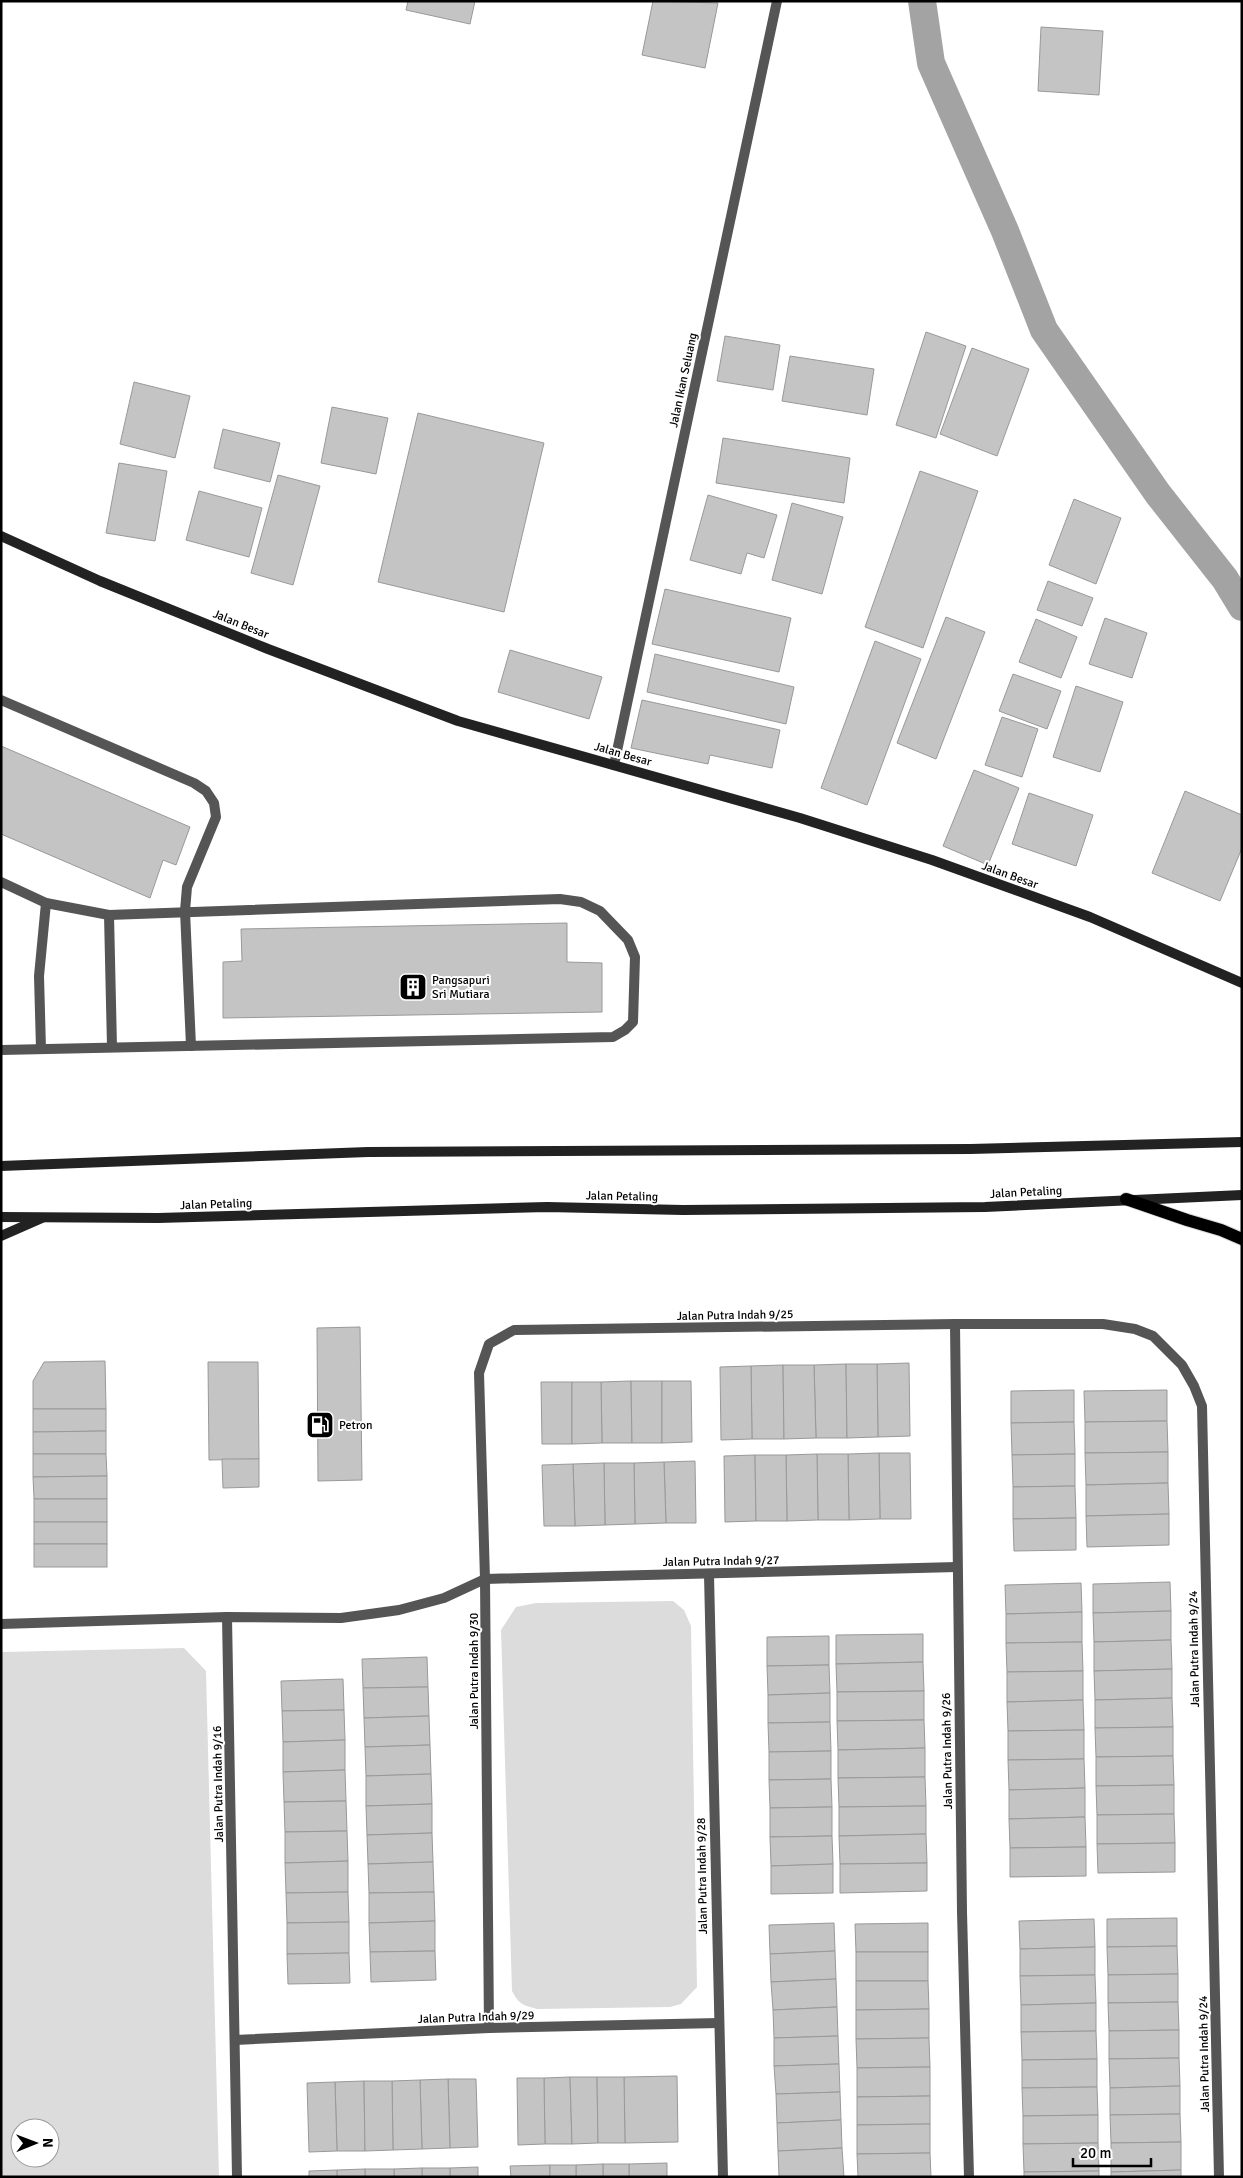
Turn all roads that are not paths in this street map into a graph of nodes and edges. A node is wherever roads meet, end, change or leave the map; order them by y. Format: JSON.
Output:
{"nodes":[{"id":1,"x":777,"y":1,"type":"edge"},
{"id":2,"x":1,"y":536,"type":"edge"},
{"id":3,"x":1,"y":700,"type":"edge"},
{"id":4,"x":614,"y":765,"type":"junction"},
{"id":5,"x":1,"y":882,"type":"edge"},
{"id":6,"x":46,"y":903,"type":"junction"},
{"id":7,"x":185,"y":911,"type":"junction"},
{"id":8,"x":109,"y":915,"type":"junction"},
{"id":9,"x":1242,"y":983,"type":"edge"},
{"id":10,"x":191,"y":1046,"type":"junction"},
{"id":11,"x":112,"y":1047,"type":"junction"},
{"id":12,"x":42,"y":1049,"type":"junction"},
{"id":13,"x":1,"y":1050,"type":"edge"},
{"id":14,"x":1242,"y":1142,"type":"edge"},
{"id":15,"x":1,"y":1166,"type":"edge"},
{"id":16,"x":1242,"y":1195,"type":"edge"},
{"id":17,"x":1126,"y":1199,"type":"junction"},
{"id":18,"x":48,"y":1216,"type":"junction"},
{"id":19,"x":1,"y":1217,"type":"edge"},
{"id":20,"x":1,"y":1236,"type":"edge"},
{"id":21,"x":1242,"y":1239,"type":"edge"},
{"id":22,"x":955,"y":1324,"type":"junction"},
{"id":23,"x":514,"y":1330,"type":"joint"},
{"id":24,"x":957,"y":1567,"type":"junction"},
{"id":25,"x":708,"y":1575,"type":"junction"},
{"id":26,"x":486,"y":1580,"type":"junction"},
{"id":27,"x":227,"y":1617,"type":"junction"},
{"id":28,"x":1,"y":1624,"type":"edge"},
{"id":29,"x":718,"y":2023,"type":"junction"},
{"id":30,"x":488,"y":2028,"type":"junction"},
{"id":31,"x":234,"y":2040,"type":"junction"},
{"id":32,"x":237,"y":2177,"type":"edge"},
{"id":33,"x":722,"y":2177,"type":"edge"},
{"id":34,"x":969,"y":2177,"type":"edge"},
{"id":35,"x":1219,"y":2177,"type":"edge"}],
"edges":[{"from":1,"to":4,"type":"street","name":"Jalan Ikan Seluang"},
{"from":2,"to":4,"type":"main road","name":"Jalan Besar"},
{"from":3,"to":7,"type":"street"},
{"from":4,"to":9,"type":"main road","name":"Jalan Besar"},
{"from":5,"to":6,"type":"street"},
{"from":6,"to":8,"type":"street"},
{"from":6,"to":12,"type":"street"},
{"from":7,"to":8,"type":"street"},
{"from":7,"to":10,"type":"street"},
{"from":7,"to":10,"type":"street"},
{"from":8,"to":11,"type":"street"},
{"from":10,"to":11,"type":"street"},
{"from":11,"to":12,"type":"street"},
{"from":12,"to":13,"type":"street"},
{"from":14,"to":15,"type":"main road"},
{"from":16,"to":17,"type":"main road","name":"Jalan Petaling"},
{"from":17,"to":18,"type":"main road","name":"Jalan Petaling"},
{"from":17,"to":21,"type":"main road"},
{"from":18,"to":19,"type":"main road","name":"Jalan Petaling"},
{"from":18,"to":20,"type":"main road"},
{"from":22,"to":23,"type":"street","name":"Jalan Putra Indah 9/25"},
{"from":22,"to":24,"type":"street","name":"Jalan Putra Indah 9/26"},
{"from":22,"to":35,"type":"street","name":"Jalan Putra Indah 9/24"},
{"from":23,"to":26,"type":"street","name":"Jalan Putra Indah 9/30"},
{"from":24,"to":25,"type":"street","name":"Jalan Putra Indah 9/27"},
{"from":24,"to":34,"type":"street","name":"Jalan Putra Indah 9/26"},
{"from":25,"to":26,"type":"street","name":"Jalan Putra Indah 9/27"},
{"from":25,"to":29,"type":"street","name":"Jalan Putra Indah 9/28"},
{"from":26,"to":27,"type":"street"},
{"from":26,"to":30,"type":"street","name":"Jalan Putra Indah 9/30"},
{"from":27,"to":28,"type":"street"},
{"from":27,"to":31,"type":"street","name":"Jalan Putra Indah 9/16"},
{"from":29,"to":30,"type":"street","name":"Jalan Putra Indah 9/29"},
{"from":29,"to":33,"type":"street","name":"Jalan Putra Indah 9/28"},
{"from":30,"to":31,"type":"street","name":"Jalan Putra Indah 9/29"},
{"from":31,"to":32,"type":"street","name":"Jalan Putra Indah 9/16"}]}
